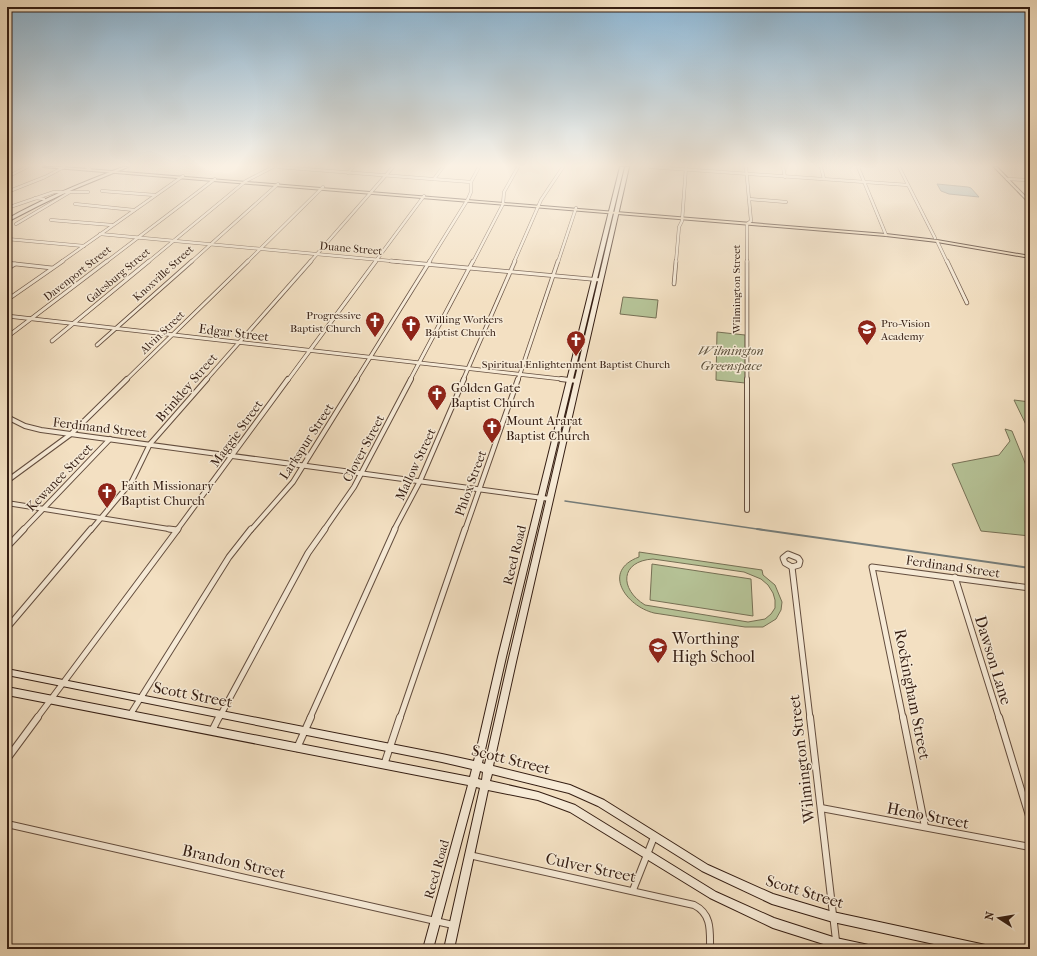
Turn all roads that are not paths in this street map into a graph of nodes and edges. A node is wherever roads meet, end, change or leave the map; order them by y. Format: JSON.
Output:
{"nodes":[{"id":1,"x":18,"y":212,"type":"edge"},
{"id":2,"x":23,"y":212,"type":"edge"},
{"id":3,"x":37,"y":212,"type":"edge"},
{"id":4,"x":133,"y":212,"type":"edge"},
{"id":5,"x":171,"y":212,"type":"edge"},
{"id":6,"x":208,"y":212,"type":"edge"},
{"id":7,"x":246,"y":212,"type":"edge"},
{"id":8,"x":298,"y":212,"type":"edge"},
{"id":9,"x":355,"y":212,"type":"edge"},
{"id":10,"x":412,"y":212,"type":"edge"},
{"id":11,"x":461,"y":212,"type":"edge"},
{"id":12,"x":498,"y":212,"type":"edge"},
{"id":13,"x":537,"y":212,"type":"edge"},
{"id":14,"x":574,"y":212,"type":"edge"},
{"id":15,"x":610,"y":212,"type":"edge"},
{"id":16,"x":614,"y":212,"type":"junction"},
{"id":17,"x":682,"y":212,"type":"edge"},
{"id":18,"x":749,"y":212,"type":"edge"},
{"id":19,"x":876,"y":212,"type":"edge"},
{"id":20,"x":922,"y":212,"type":"edge"},
{"id":21,"x":682,"y":217,"type":"junction"},
{"id":22,"x":7,"y":218,"type":"edge"},
{"id":23,"x":51,"y":220,"type":"dead end"},
{"id":24,"x":749,"y":223,"type":"junction"},
{"id":25,"x":16,"y":224,"type":"dead end"},
{"id":26,"x":112,"y":226,"type":"junction"},
{"id":27,"x":100,"y":234,"type":"junction"},
{"id":28,"x":885,"y":234,"type":"junction"},
{"id":29,"x":136,"y":237,"type":"junction"},
{"id":30,"x":7,"y":239,"type":"edge"},
{"id":31,"x":936,"y":239,"type":"junction"},
{"id":32,"x":173,"y":240,"type":"junction"},
{"id":33,"x":209,"y":244,"type":"junction"},
{"id":34,"x":84,"y":246,"type":"junction"},
{"id":35,"x":970,"y":247,"type":"junction"},
{"id":36,"x":992,"y":248,"type":"junction"},
{"id":37,"x":260,"y":249,"type":"junction"},
{"id":38,"x":317,"y":254,"type":"junction"},
{"id":39,"x":603,"y":256,"type":"junction"},
{"id":40,"x":1030,"y":256,"type":"edge"},
{"id":41,"x":376,"y":260,"type":"junction"},
{"id":42,"x":7,"y":263,"type":"edge"},
{"id":43,"x":15,"y":264,"type":"junction"},
{"id":44,"x":428,"y":265,"type":"junction"},
{"id":45,"x":53,"y":268,"type":"junction"},
{"id":46,"x":7,"y":269,"type":"edge"},
{"id":47,"x":468,"y":269,"type":"junction"},
{"id":48,"x":510,"y":272,"type":"junction"},
{"id":49,"x":553,"y":276,"type":"junction"},
{"id":50,"x":594,"y":280,"type":"junction"},
{"id":51,"x":600,"y":280,"type":"junction"},
{"id":52,"x":674,"y":284,"type":"dead end"},
{"id":53,"x":7,"y":300,"type":"edge"},
{"id":54,"x":967,"y":302,"type":"dead end"},
{"id":55,"x":588,"y":304,"type":"junction"},
{"id":56,"x":595,"y":305,"type":"junction"},
{"id":57,"x":7,"y":316,"type":"edge"},
{"id":58,"x":31,"y":319,"type":"junction"},
{"id":59,"x":73,"y":323,"type":"junction"},
{"id":60,"x":582,"y":327,"type":"junction"},
{"id":61,"x":116,"y":328,"type":"junction"},
{"id":62,"x":590,"y":328,"type":"junction"},
{"id":63,"x":172,"y":334,"type":"junction"},
{"id":64,"x":7,"y":337,"type":"edge"},
{"id":65,"x":52,"y":341,"type":"dead end"},
{"id":66,"x":239,"y":342,"type":"junction"},
{"id":67,"x":97,"y":345,"type":"dead end"},
{"id":68,"x":309,"y":350,"type":"junction"},
{"id":69,"x":576,"y":352,"type":"junction"},
{"id":70,"x":584,"y":353,"type":"junction"},
{"id":71,"x":370,"y":357,"type":"junction"},
{"id":72,"x":419,"y":362,"type":"junction"},
{"id":73,"x":469,"y":368,"type":"junction"},
{"id":74,"x":520,"y":374,"type":"junction"},
{"id":75,"x":570,"y":380,"type":"junction"},
{"id":76,"x":577,"y":381,"type":"junction"},
{"id":77,"x":561,"y":416,"type":"junction"},
{"id":78,"x":7,"y":417,"type":"edge"},
{"id":79,"x":569,"y":417,"type":"junction"},
{"id":80,"x":12,"y":420,"type":"junction"},
{"id":81,"x":7,"y":424,"type":"edge"},
{"id":82,"x":71,"y":434,"type":"junction"},
{"id":83,"x":110,"y":439,"type":"junction"},
{"id":84,"x":150,"y":444,"type":"junction"},
{"id":85,"x":233,"y":455,"type":"junction"},
{"id":86,"x":551,"y":459,"type":"junction"},
{"id":87,"x":558,"y":460,"type":"junction"},
{"id":88,"x":304,"y":465,"type":"junction"},
{"id":89,"x":361,"y":473,"type":"junction"},
{"id":90,"x":7,"y":481,"type":"edge"},
{"id":91,"x":420,"y":481,"type":"junction"},
{"id":92,"x":480,"y":489,"type":"junction"},
{"id":93,"x":542,"y":498,"type":"junction"},
{"id":94,"x":550,"y":499,"type":"junction"},
{"id":95,"x":7,"y":503,"type":"edge"},
{"id":96,"x":42,"y":509,"type":"junction"},
{"id":97,"x":748,"y":510,"type":"dead end"},
{"id":98,"x":100,"y":518,"type":"junction"},
{"id":99,"x":177,"y":530,"type":"junction"},
{"id":100,"x":7,"y":547,"type":"edge"},
{"id":101,"x":792,"y":567,"type":"dead end"},
{"id":102,"x":872,"y":567,"type":"joint"},
{"id":103,"x":955,"y":577,"type":"junction"},
{"id":104,"x":1030,"y":588,"type":"edge"},
{"id":105,"x":7,"y":628,"type":"edge"},
{"id":106,"x":499,"y":669,"type":"junction"},
{"id":107,"x":510,"y":671,"type":"junction"},
{"id":108,"x":7,"y":672,"type":"edge"},
{"id":109,"x":63,"y":683,"type":"junction"},
{"id":110,"x":7,"y":691,"type":"edge"},
{"id":111,"x":140,"y":699,"type":"junction"},
{"id":112,"x":50,"y":700,"type":"junction"},
{"id":113,"x":130,"y":715,"type":"junction"},
{"id":114,"x":220,"y":715,"type":"junction"},
{"id":115,"x":211,"y":731,"type":"junction"},
{"id":116,"x":304,"y":731,"type":"junction"},
{"id":117,"x":296,"y":748,"type":"junction"},
{"id":118,"x":390,"y":748,"type":"junction"},
{"id":119,"x":7,"y":759,"type":"edge"},
{"id":120,"x":384,"y":765,"type":"junction"},
{"id":121,"x":476,"y":765,"type":"junction"},
{"id":122,"x":488,"y":768,"type":"junction"},
{"id":123,"x":473,"y":782,"type":"junction"},
{"id":124,"x":484,"y":784,"type":"junction"},
{"id":125,"x":821,"y":808,"type":"junction"},
{"id":126,"x":1030,"y":819,"type":"edge"},
{"id":127,"x":7,"y":824,"type":"edge"},
{"id":128,"x":925,"y":827,"type":"junction"},
{"id":129,"x":655,"y":836,"type":"junction"},
{"id":130,"x":1030,"y":847,"type":"edge"},
{"id":131,"x":469,"y":855,"type":"junction"},
{"id":132,"x":646,"y":855,"type":"junction"},
{"id":133,"x":633,"y":890,"type":"junction"},
{"id":134,"x":833,"y":917,"type":"junction"},
{"id":135,"x":435,"y":921,"type":"junction"},
{"id":136,"x":454,"y":926,"type":"junction"},
{"id":137,"x":836,"y":946,"type":"edge"},
{"id":138,"x":964,"y":947,"type":"edge"},
{"id":139,"x":428,"y":949,"type":"edge"},
{"id":140,"x":449,"y":949,"type":"edge"},
{"id":141,"x":710,"y":949,"type":"edge"},
{"id":142,"x":864,"y":949,"type":"edge"},
{"id":143,"x":981,"y":949,"type":"edge"}],
"edges":[{"from":1,"to":22,"type":"street"},
{"from":2,"to":22,"type":"street"},
{"from":3,"to":25,"type":"street"},
{"from":4,"to":26,"type":"street"},
{"from":5,"to":29,"type":"street","name":"Davenport Street"},
{"from":6,"to":32,"type":"street","name":"Galesburg Street"},
{"from":7,"to":33,"type":"street","name":"Knoxville Street"},
{"from":8,"to":37,"type":"street","name":"Alvin Street"},
{"from":9,"to":38,"type":"street","name":"Brinkley Street"},
{"from":10,"to":41,"type":"street","name":"Maggie Street"},
{"from":11,"to":44,"type":"street","name":"Larkspur Street"},
{"from":12,"to":47,"type":"street","name":"Clover Street"},
{"from":13,"to":48,"type":"street","name":"Mallow Street"},
{"from":14,"to":49,"type":"street","name":"Phlox Street"},
{"from":15,"to":16,"type":"main road"},
{"from":16,"to":21,"type":"main road"},
{"from":16,"to":39,"type":"street","name":"Reed Road"},
{"from":17,"to":21,"type":"street"},
{"from":18,"to":24,"type":"street","name":"Wilmington Street"},
{"from":19,"to":28,"type":"street"},
{"from":20,"to":31,"type":"street"},
{"from":21,"to":24,"type":"main road"},
{"from":21,"to":52,"type":"street"},
{"from":23,"to":26,"type":"street"},
{"from":24,"to":28,"type":"main road"},
{"from":24,"to":97,"type":"street","name":"Wilmington Street"},
{"from":26,"to":27,"type":"street"},
{"from":27,"to":29,"type":"street","name":"Duane Street"},
{"from":27,"to":34,"type":"street"},
{"from":28,"to":31,"type":"main road"},
{"from":29,"to":32,"type":"street","name":"Duane Street"},
{"from":29,"to":58,"type":"street","name":"Davenport Street"},
{"from":30,"to":34,"type":"street"},
{"from":31,"to":35,"type":"main road"},
{"from":31,"to":36,"type":"main road"},
{"from":31,"to":54,"type":"street"},
{"from":32,"to":33,"type":"street","name":"Duane Street"},
{"from":32,"to":59,"type":"street","name":"Galesburg Street"},
{"from":33,"to":37,"type":"street","name":"Duane Street"},
{"from":33,"to":61,"type":"street","name":"Knoxville Street"},
{"from":34,"to":45,"type":"street"},
{"from":35,"to":36,"type":"main road"},
{"from":35,"to":40,"type":"main road"},
{"from":36,"to":40,"type":"main road"},
{"from":37,"to":38,"type":"street","name":"Duane Street"},
{"from":37,"to":63,"type":"street","name":"Alvin Street"},
{"from":38,"to":41,"type":"street","name":"Duane Street"},
{"from":38,"to":66,"type":"street","name":"Brinkley Street"},
{"from":39,"to":50,"type":"street","name":"Reed Road"},
{"from":39,"to":51,"type":"street","name":"Reed Road"},
{"from":41,"to":44,"type":"street","name":"Duane Street"},
{"from":41,"to":68,"type":"street","name":"Maggie Street"},
{"from":42,"to":43,"type":"street"},
{"from":43,"to":45,"type":"street"},
{"from":43,"to":46,"type":"street"},
{"from":44,"to":47,"type":"street","name":"Duane Street"},
{"from":44,"to":71,"type":"street","name":"Larkspur Street"},
{"from":45,"to":53,"type":"street"},
{"from":47,"to":48,"type":"street","name":"Duane Street"},
{"from":47,"to":72,"type":"street","name":"Clover Street"},
{"from":48,"to":49,"type":"street","name":"Duane Street"},
{"from":48,"to":73,"type":"street","name":"Mallow Street"},
{"from":49,"to":50,"type":"street","name":"Duane Street"},
{"from":49,"to":74,"type":"street","name":"Phlox Street"},
{"from":50,"to":51,"type":"street","name":"Duane Street"},
{"from":50,"to":55,"type":"street","name":"Reed Road"},
{"from":51,"to":56,"type":"street","name":"Reed Road"},
{"from":55,"to":56,"type":"street"},
{"from":55,"to":60,"type":"street","name":"Reed Road"},
{"from":56,"to":62,"type":"street","name":"Reed Road"},
{"from":57,"to":58,"type":"street","name":"Edgar Street"},
{"from":58,"to":59,"type":"street","name":"Edgar Street"},
{"from":58,"to":64,"type":"street","name":"Davenport Street"},
{"from":59,"to":61,"type":"street","name":"Edgar Street"},
{"from":59,"to":65,"type":"street","name":"Galesburg Street"},
{"from":60,"to":62,"type":"street"},
{"from":60,"to":69,"type":"street","name":"Reed Road"},
{"from":61,"to":63,"type":"street","name":"Edgar Street"},
{"from":61,"to":67,"type":"street","name":"Knoxville Street"},
{"from":62,"to":70,"type":"street","name":"Reed Road"},
{"from":63,"to":66,"type":"street","name":"Edgar Street"},
{"from":63,"to":82,"type":"street","name":"Alvin Street"},
{"from":66,"to":68,"type":"street","name":"Edgar Street"},
{"from":66,"to":84,"type":"street","name":"Brinkley Street"},
{"from":68,"to":71,"type":"street","name":"Edgar Street"},
{"from":68,"to":85,"type":"street","name":"Maggie Street"},
{"from":69,"to":70,"type":"street"},
{"from":69,"to":75,"type":"street","name":"Reed Road"},
{"from":70,"to":76,"type":"street","name":"Reed Road"},
{"from":71,"to":72,"type":"street","name":"Edgar Street"},
{"from":71,"to":88,"type":"street","name":"Larkspur Street"},
{"from":72,"to":73,"type":"street","name":"Edgar Street"},
{"from":72,"to":89,"type":"street","name":"Clover Street"},
{"from":73,"to":74,"type":"street","name":"Edgar Street"},
{"from":73,"to":91,"type":"street","name":"Mallow Street"},
{"from":74,"to":75,"type":"street","name":"Edgar Street"},
{"from":74,"to":92,"type":"street","name":"Phlox Street"},
{"from":75,"to":76,"type":"street","name":"Edgar Street"},
{"from":75,"to":77,"type":"street","name":"Reed Road"},
{"from":76,"to":79,"type":"street","name":"Reed Road"},
{"from":77,"to":79,"type":"street"},
{"from":77,"to":86,"type":"street","name":"Reed Road"},
{"from":78,"to":80,"type":"street","name":"Ferdinand Street"},
{"from":79,"to":87,"type":"street","name":"Reed Road"},
{"from":80,"to":81,"type":"street"},
{"from":80,"to":82,"type":"street","name":"Ferdinand Street"},
{"from":82,"to":83,"type":"street","name":"Ferdinand Street"},
{"from":82,"to":90,"type":"street","name":"Alvin Street"},
{"from":83,"to":84,"type":"street","name":"Ferdinand Street"},
{"from":83,"to":96,"type":"street","name":"Kewanee Street"},
{"from":84,"to":85,"type":"street","name":"Ferdinand Street"},
{"from":84,"to":98,"type":"street","name":"Brinkley Street"},
{"from":85,"to":88,"type":"street","name":"Ferdinand Street"},
{"from":85,"to":99,"type":"street","name":"Maggie Street"},
{"from":86,"to":87,"type":"street"},
{"from":86,"to":93,"type":"street","name":"Reed Road"},
{"from":87,"to":94,"type":"street","name":"Reed Road"},
{"from":88,"to":89,"type":"street","name":"Ferdinand Street"},
{"from":88,"to":111,"type":"street","name":"Larkspur Street"},
{"from":89,"to":91,"type":"street","name":"Ferdinand Street"},
{"from":89,"to":114,"type":"street","name":"Clover Street"},
{"from":91,"to":92,"type":"street","name":"Ferdinand Street"},
{"from":91,"to":116,"type":"street","name":"Mallow Street"},
{"from":92,"to":93,"type":"street","name":"Ferdinand Street"},
{"from":92,"to":118,"type":"street","name":"Phlox Street"},
{"from":93,"to":94,"type":"street","name":"Ferdinand Street"},
{"from":93,"to":106,"type":"street","name":"Reed Road"},
{"from":94,"to":107,"type":"street","name":"Reed Road"},
{"from":95,"to":96,"type":"street"},
{"from":96,"to":98,"type":"street"},
{"from":96,"to":100,"type":"street","name":"Kewanee Street"},
{"from":98,"to":99,"type":"street"},
{"from":98,"to":105,"type":"street","name":"Brinkley Street"},
{"from":99,"to":109,"type":"street","name":"Maggie Street"},
{"from":101,"to":125,"type":"street","name":"Wilmington Street"},
{"from":102,"to":103,"type":"street","name":"Ferdinand Street"},
{"from":102,"to":128,"type":"street","name":"Rockingham Street"},
{"from":103,"to":104,"type":"street","name":"Ferdinand Street"},
{"from":103,"to":126,"type":"street","name":"Dawson Lane"},
{"from":106,"to":107,"type":"street"},
{"from":106,"to":121,"type":"street","name":"Reed Road"},
{"from":107,"to":122,"type":"street","name":"Reed Road"},
{"from":108,"to":109,"type":"street","name":"Scott Street"},
{"from":109,"to":111,"type":"street","name":"Scott Street"},
{"from":109,"to":112,"type":"street","name":"Maggie Street"},
{"from":110,"to":112,"type":"street"},
{"from":111,"to":113,"type":"street","name":"Larkspur Street"},
{"from":111,"to":114,"type":"street","name":"Scott Street"},
{"from":112,"to":113,"type":"street"},
{"from":112,"to":119,"type":"street","name":"Maggie Street"},
{"from":113,"to":115,"type":"street"},
{"from":114,"to":115,"type":"street","name":"Clover Street"},
{"from":114,"to":116,"type":"street","name":"Scott Street"},
{"from":115,"to":117,"type":"street"},
{"from":116,"to":117,"type":"street","name":"Mallow Street"},
{"from":116,"to":118,"type":"street","name":"Scott Street"},
{"from":117,"to":120,"type":"street"},
{"from":118,"to":120,"type":"street","name":"Phlox Street"},
{"from":118,"to":121,"type":"street","name":"Scott Street"},
{"from":120,"to":123,"type":"street"},
{"from":121,"to":122,"type":"street","name":"Scott Street"},
{"from":121,"to":123,"type":"street","name":"Reed Road"},
{"from":122,"to":124,"type":"street","name":"Reed Road"},
{"from":122,"to":129,"type":"street","name":"Scott Street"},
{"from":123,"to":124,"type":"street"},
{"from":123,"to":135,"type":"street","name":"Reed Road"},
{"from":124,"to":131,"type":"street","name":"Reed Road"},
{"from":124,"to":132,"type":"street"},
{"from":125,"to":128,"type":"street","name":"Heno Street"},
{"from":125,"to":134,"type":"street","name":"Wilmington Street"},
{"from":127,"to":135,"type":"street","name":"Brandon Street"},
{"from":128,"to":130,"type":"street","name":"Heno Street"},
{"from":129,"to":132,"type":"street"},
{"from":129,"to":134,"type":"street","name":"Scott Street"},
{"from":131,"to":133,"type":"street","name":"Culver Street"},
{"from":131,"to":136,"type":"street","name":"Reed Road"},
{"from":132,"to":133,"type":"street"},
{"from":132,"to":137,"type":"street"},
{"from":133,"to":141,"type":"street","name":"Culver Street"},
{"from":134,"to":137,"type":"street","name":"Wilmington Street"},
{"from":134,"to":138,"type":"street","name":"Scott Street"},
{"from":135,"to":136,"type":"street","name":"Brandon Street"},
{"from":135,"to":139,"type":"street","name":"Reed Road"},
{"from":136,"to":140,"type":"street","name":"Reed Road"},
{"from":137,"to":142,"type":"street"},
{"from":138,"to":143,"type":"street","name":"Scott Street"}]}
